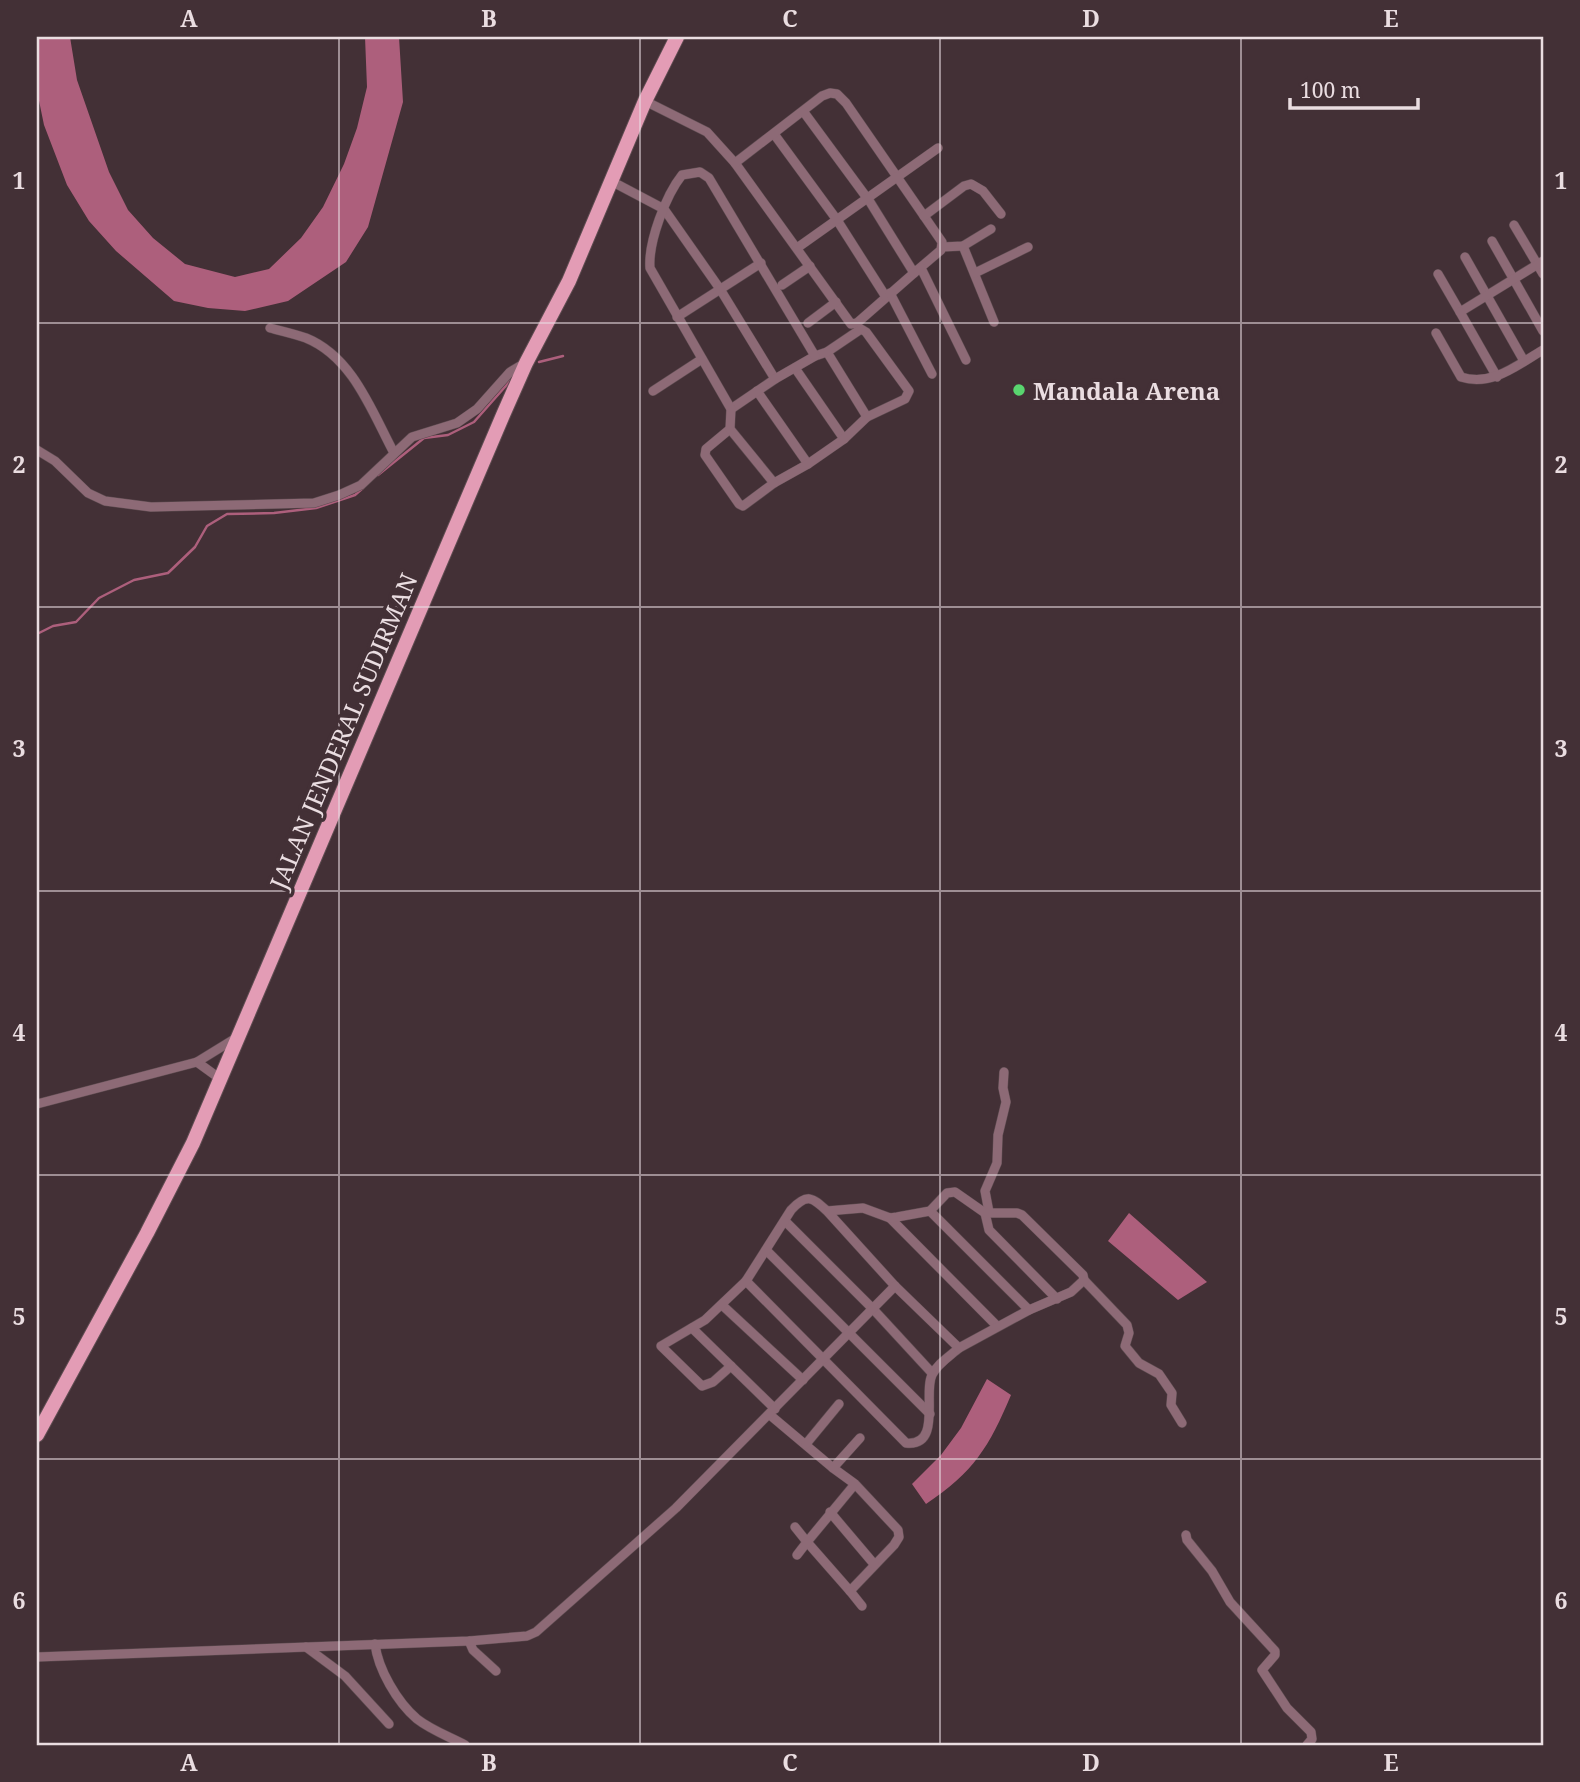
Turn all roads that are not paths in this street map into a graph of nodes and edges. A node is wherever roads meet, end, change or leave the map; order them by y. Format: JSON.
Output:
{"nodes":[{"id":1,"x":677,"y":37,"type":"edge"},
{"id":2,"x":645,"y":101,"type":"junction"},
{"id":3,"x":803,"y":111,"type":"junction"},
{"id":4,"x":774,"y":134,"type":"junction"},
{"id":5,"x":938,"y":148,"type":"dead end"},
{"id":6,"x":734,"y":163,"type":"junction"},
{"id":7,"x":897,"y":177,"type":"junction"},
{"id":8,"x":611,"y":181,"type":"junction"},
{"id":9,"x":867,"y":199,"type":"junction"},
{"id":10,"x":664,"y":209,"type":"junction"},
{"id":11,"x":1001,"y":214,"type":"dead end"},
{"id":12,"x":924,"y":216,"type":"junction"},
{"id":13,"x":837,"y":220,"type":"junction"},
{"id":14,"x":1514,"y":225,"type":"dead end"},
{"id":15,"x":991,"y":229,"type":"dead end"},
{"id":16,"x":1492,"y":241,"type":"dead end"},
{"id":17,"x":963,"y":246,"type":"junction"},
{"id":18,"x":942,"y":247,"type":"junction"},
{"id":19,"x":1028,"y":247,"type":"dead end"},
{"id":20,"x":797,"y":248,"type":"junction"},
{"id":21,"x":1465,"y":257,"type":"dead end"},
{"id":22,"x":761,"y":263,"type":"junction"},
{"id":23,"x":1541,"y":263,"type":"edge"},
{"id":24,"x":810,"y":266,"type":"junction"},
{"id":25,"x":918,"y":271,"type":"junction"},
{"id":26,"x":975,"y":273,"type":"junction"},
{"id":27,"x":1438,"y":274,"type":"dead end"},
{"id":28,"x":1543,"y":274,"type":"edge"},
{"id":29,"x":1514,"y":279,"type":"junction"},
{"id":30,"x":782,"y":285,"type":"dead end"},
{"id":31,"x":720,"y":289,"type":"junction"},
{"id":32,"x":888,"y":295,"type":"junction"},
{"id":33,"x":1487,"y":296,"type":"junction"},
{"id":34,"x":836,"y":302,"type":"junction"},
{"id":35,"x":1461,"y":312,"type":"junction"},
{"id":36,"x":677,"y":317,"type":"junction"},
{"id":37,"x":994,"y":322,"type":"dead end"},
{"id":38,"x":807,"y":323,"type":"dead end"},
{"id":39,"x":270,"y":328,"type":"dead end"},
{"id":40,"x":1543,"y":331,"type":"edge"},
{"id":41,"x":1436,"y":333,"type":"dead end"},
{"id":42,"x":1543,"y":350,"type":"edge"},
{"id":43,"x":827,"y":352,"type":"junction"},
{"id":44,"x":815,"y":356,"type":"junction"},
{"id":45,"x":702,"y":359,"type":"junction"},
{"id":46,"x":966,"y":360,"type":"dead end"},
{"id":47,"x":1524,"y":361,"type":"junction"},
{"id":48,"x":526,"y":363,"type":"junction"},
{"id":49,"x":794,"y":368,"type":"junction"},
{"id":50,"x":932,"y":374,"type":"dead end"},
{"id":51,"x":1497,"y":377,"type":"junction"},
{"id":52,"x":775,"y":379,"type":"junction"},
{"id":53,"x":653,"y":391,"type":"dead end"},
{"id":54,"x":757,"y":391,"type":"junction"},
{"id":55,"x":731,"y":409,"type":"junction"},
{"id":56,"x":867,"y":417,"type":"junction"},
{"id":57,"x":730,"y":429,"type":"junction"},
{"id":58,"x":844,"y":439,"type":"junction"},
{"id":59,"x":37,"y":450,"type":"edge"},
{"id":60,"x":394,"y":453,"type":"junction"},
{"id":61,"x":808,"y":464,"type":"junction"},
{"id":62,"x":774,"y":483,"type":"junction"},
{"id":63,"x":238,"y":1037,"type":"junction"},
{"id":64,"x":197,"y":1062,"type":"junction"},
{"id":65,"x":1004,"y":1072,"type":"dead end"},
{"id":66,"x":219,"y":1079,"type":"junction"},
{"id":67,"x":37,"y":1104,"type":"edge"},
{"id":68,"x":827,"y":1211,"type":"junction"},
{"id":69,"x":930,"y":1211,"type":"junction"},
{"id":70,"x":987,"y":1212,"type":"junction"},
{"id":71,"x":890,"y":1218,"type":"junction"},
{"id":72,"x":785,"y":1221,"type":"junction"},
{"id":73,"x":766,"y":1250,"type":"junction"},
{"id":74,"x":1084,"y":1280,"type":"junction"},
{"id":75,"x":746,"y":1281,"type":"junction"},
{"id":76,"x":895,"y":1286,"type":"junction"},
{"id":77,"x":1057,"y":1299,"type":"junction"},
{"id":78,"x":722,"y":1305,"type":"junction"},
{"id":79,"x":873,"y":1309,"type":"junction"},
{"id":80,"x":1029,"y":1310,"type":"junction"},
{"id":81,"x":997,"y":1326,"type":"junction"},
{"id":82,"x":692,"y":1328,"type":"junction"},
{"id":83,"x":850,"y":1333,"type":"junction"},
{"id":84,"x":959,"y":1349,"type":"junction"},
{"id":85,"x":824,"y":1359,"type":"junction"},
{"id":86,"x":731,"y":1367,"type":"junction"},
{"id":87,"x":933,"y":1373,"type":"junction"},
{"id":88,"x":803,"y":1380,"type":"junction"},
{"id":89,"x":839,"y":1404,"type":"dead end"},
{"id":90,"x":772,"y":1412,"type":"junction"},
{"id":91,"x":930,"y":1414,"type":"junction"},
{"id":92,"x":1182,"y":1423,"type":"dead end"},
{"id":93,"x":37,"y":1435,"type":"edge"},
{"id":94,"x":860,"y":1438,"type":"dead end"},
{"id":95,"x":806,"y":1444,"type":"junction"},
{"id":96,"x":833,"y":1468,"type":"junction"},
{"id":97,"x":855,"y":1484,"type":"junction"},
{"id":98,"x":830,"y":1512,"type":"junction"},
{"id":99,"x":795,"y":1527,"type":"dead end"},
{"id":100,"x":1186,"y":1535,"type":"dead end"},
{"id":101,"x":807,"y":1542,"type":"junction"},
{"id":102,"x":797,"y":1555,"type":"dead end"},
{"id":103,"x":874,"y":1564,"type":"junction"},
{"id":104,"x":850,"y":1591,"type":"junction"},
{"id":105,"x":862,"y":1606,"type":"dead end"},
{"id":106,"x":469,"y":1641,"type":"junction"},
{"id":107,"x":375,"y":1644,"type":"junction"},
{"id":108,"x":306,"y":1647,"type":"junction"},
{"id":109,"x":37,"y":1657,"type":"edge"},
{"id":110,"x":496,"y":1671,"type":"dead end"},
{"id":111,"x":389,"y":1724,"type":"dead end"},
{"id":112,"x":465,"y":1745,"type":"edge"},
{"id":113,"x":1307,"y":1745,"type":"edge"}],
"edges":[{"from":1,"to":2,"type":"main road","name":"JALAN JENDERAL SUDIRMAN"},
{"from":2,"to":6,"type":"street"},
{"from":2,"to":8,"type":"main road","name":"JALAN JENDERAL SUDIRMAN"},
{"from":3,"to":4,"type":"street"},
{"from":3,"to":7,"type":"street"},
{"from":3,"to":9,"type":"street"},
{"from":4,"to":6,"type":"street"},
{"from":4,"to":13,"type":"street"},
{"from":5,"to":7,"type":"street"},
{"from":6,"to":20,"type":"street"},
{"from":7,"to":9,"type":"street"},
{"from":7,"to":12,"type":"street"},
{"from":8,"to":10,"type":"street"},
{"from":8,"to":48,"type":"main road","name":"JALAN JENDERAL SUDIRMAN"},
{"from":9,"to":13,"type":"street"},
{"from":9,"to":25,"type":"street"},
{"from":10,"to":22,"type":"street"},
{"from":10,"to":31,"type":"street"},
{"from":10,"to":36,"type":"street"},
{"from":11,"to":12,"type":"street"},
{"from":12,"to":18,"type":"street"},
{"from":13,"to":20,"type":"street"},
{"from":13,"to":32,"type":"street"},
{"from":14,"to":23,"type":"street"},
{"from":15,"to":17,"type":"street"},
{"from":16,"to":29,"type":"street"},
{"from":17,"to":18,"type":"street"},
{"from":17,"to":26,"type":"street"},
{"from":18,"to":25,"type":"street"},
{"from":19,"to":26,"type":"street"},
{"from":20,"to":24,"type":"street"},
{"from":21,"to":33,"type":"street"},
{"from":22,"to":31,"type":"street"},
{"from":22,"to":44,"type":"street"},
{"from":23,"to":28,"type":"street"},
{"from":23,"to":29,"type":"street"},
{"from":24,"to":30,"type":"street"},
{"from":24,"to":34,"type":"street"},
{"from":25,"to":32,"type":"street"},
{"from":25,"to":46,"type":"street"},
{"from":26,"to":37,"type":"street"},
{"from":27,"to":35,"type":"street"},
{"from":29,"to":33,"type":"street"},
{"from":29,"to":40,"type":"street"},
{"from":31,"to":36,"type":"street"},
{"from":31,"to":52,"type":"street"},
{"from":32,"to":34,"type":"street"},
{"from":32,"to":50,"type":"street"},
{"from":33,"to":35,"type":"street"},
{"from":33,"to":47,"type":"street"},
{"from":34,"to":38,"type":"street"},
{"from":35,"to":51,"type":"street"},
{"from":36,"to":45,"type":"street"},
{"from":39,"to":60,"type":"street"},
{"from":41,"to":51,"type":"street"},
{"from":42,"to":47,"type":"street"},
{"from":43,"to":44,"type":"street"},
{"from":43,"to":56,"type":"street"},
{"from":43,"to":56,"type":"street"},
{"from":44,"to":49,"type":"street"},
{"from":45,"to":53,"type":"street"},
{"from":45,"to":55,"type":"street"},
{"from":47,"to":51,"type":"street"},
{"from":48,"to":60,"type":"street"},
{"from":48,"to":63,"type":"main road","name":"JALAN JENDERAL SUDIRMAN"},
{"from":49,"to":52,"type":"street"},
{"from":49,"to":58,"type":"street"},
{"from":52,"to":54,"type":"street"},
{"from":54,"to":55,"type":"street"},
{"from":54,"to":61,"type":"street"},
{"from":55,"to":57,"type":"street"},
{"from":56,"to":58,"type":"street"},
{"from":57,"to":62,"type":"street"},
{"from":57,"to":62,"type":"street"},
{"from":58,"to":61,"type":"street"},
{"from":59,"to":60,"type":"street"},
{"from":61,"to":62,"type":"street"},
{"from":63,"to":64,"type":"street"},
{"from":63,"to":66,"type":"main road","name":"JALAN JENDERAL SUDIRMAN"},
{"from":64,"to":66,"type":"street"},
{"from":64,"to":67,"type":"street"},
{"from":65,"to":70,"type":"street"},
{"from":66,"to":93,"type":"main road","name":"JALAN JENDERAL SUDIRMAN"},
{"from":68,"to":71,"type":"street"},
{"from":68,"to":72,"type":"street"},
{"from":68,"to":76,"type":"street"},
{"from":69,"to":70,"type":"street"},
{"from":69,"to":71,"type":"street"},
{"from":69,"to":80,"type":"street"},
{"from":70,"to":74,"type":"street"},
{"from":70,"to":77,"type":"street"},
{"from":71,"to":81,"type":"street"},
{"from":72,"to":73,"type":"street"},
{"from":72,"to":79,"type":"street"},
{"from":73,"to":75,"type":"street"},
{"from":73,"to":83,"type":"street"},
{"from":74,"to":77,"type":"street"},
{"from":74,"to":92,"type":"street"},
{"from":75,"to":78,"type":"street"},
{"from":75,"to":85,"type":"street"},
{"from":76,"to":79,"type":"street"},
{"from":76,"to":84,"type":"street"},
{"from":77,"to":80,"type":"street"},
{"from":78,"to":82,"type":"street"},
{"from":78,"to":88,"type":"street"},
{"from":79,"to":83,"type":"street"},
{"from":79,"to":87,"type":"street"},
{"from":80,"to":81,"type":"street"},
{"from":81,"to":84,"type":"street"},
{"from":82,"to":86,"type":"street"},
{"from":82,"to":86,"type":"street"},
{"from":83,"to":85,"type":"street"},
{"from":83,"to":91,"type":"street"},
{"from":84,"to":87,"type":"street"},
{"from":85,"to":88,"type":"street"},
{"from":85,"to":91,"type":"street"},
{"from":86,"to":90,"type":"street"},
{"from":87,"to":91,"type":"street"},
{"from":88,"to":90,"type":"street"},
{"from":89,"to":95,"type":"street"},
{"from":90,"to":95,"type":"street"},
{"from":90,"to":106,"type":"street"},
{"from":94,"to":96,"type":"street"},
{"from":95,"to":96,"type":"street"},
{"from":96,"to":97,"type":"street"},
{"from":97,"to":98,"type":"street"},
{"from":97,"to":103,"type":"street"},
{"from":98,"to":101,"type":"street"},
{"from":98,"to":103,"type":"street"},
{"from":99,"to":101,"type":"street"},
{"from":100,"to":113,"type":"street"},
{"from":101,"to":102,"type":"street"},
{"from":101,"to":104,"type":"street"},
{"from":103,"to":104,"type":"street"},
{"from":104,"to":105,"type":"street"},
{"from":106,"to":107,"type":"street"},
{"from":106,"to":110,"type":"street"},
{"from":107,"to":108,"type":"street"},
{"from":107,"to":112,"type":"street"},
{"from":108,"to":109,"type":"street"},
{"from":108,"to":111,"type":"street"}]}
